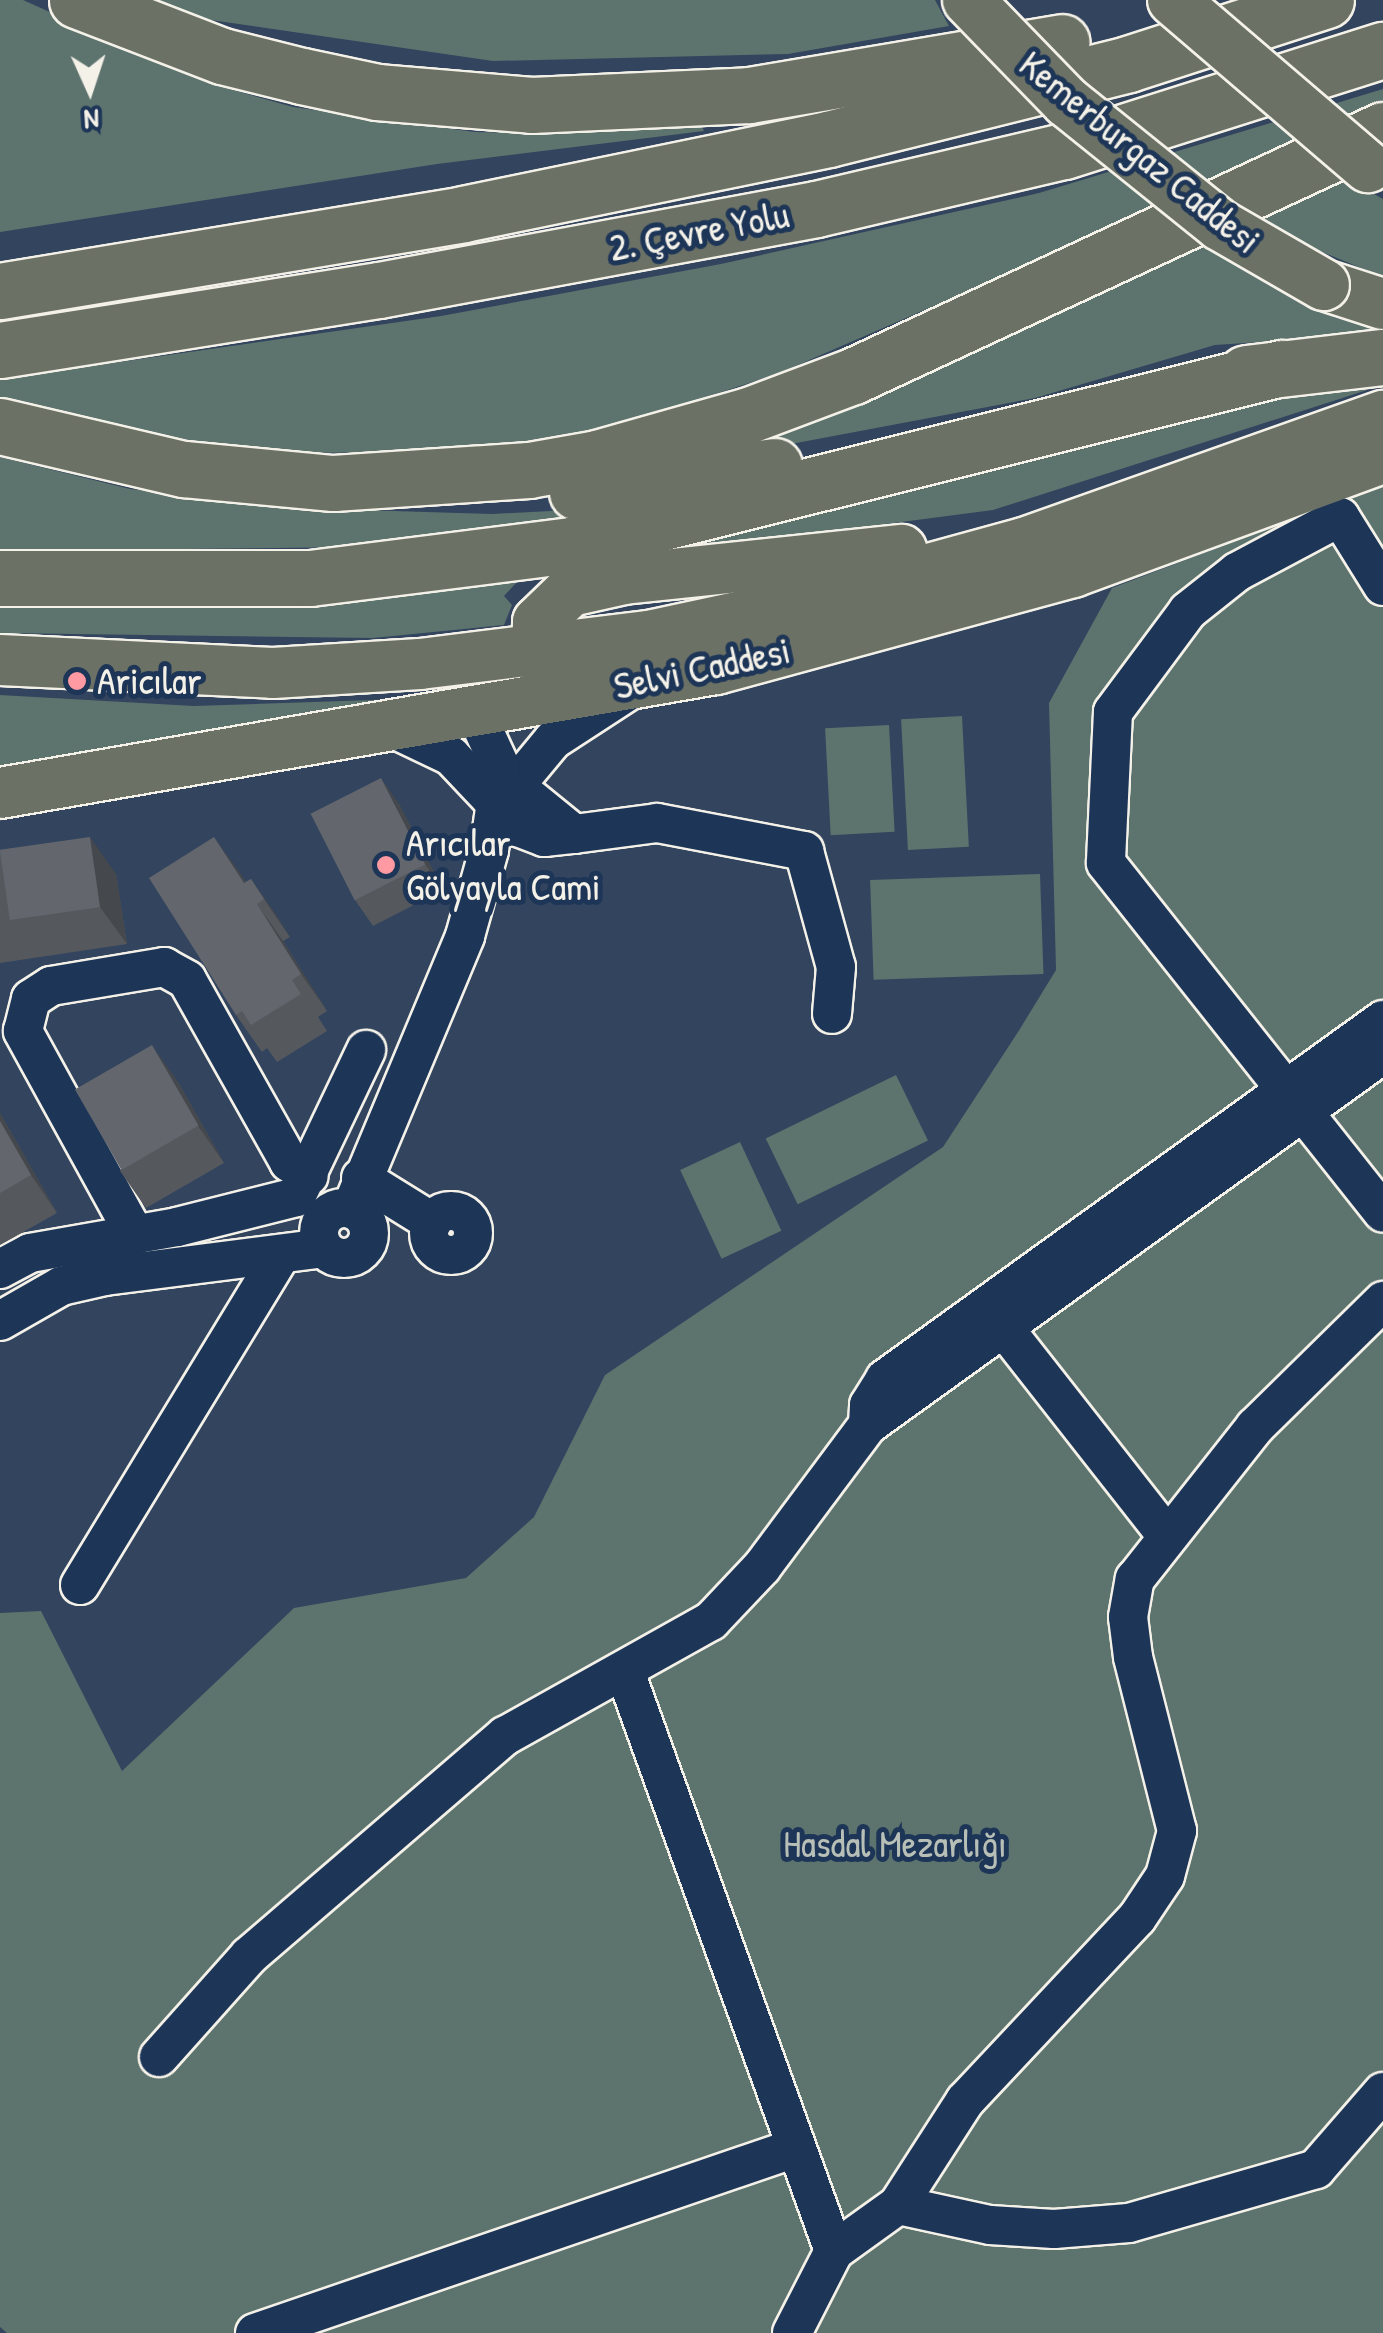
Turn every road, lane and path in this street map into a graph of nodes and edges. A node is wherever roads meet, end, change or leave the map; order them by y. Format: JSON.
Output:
{"nodes":[{"id":1,"x":77,"y":0,"type":"edge"},
{"id":2,"x":968,"y":0,"type":"edge"},
{"id":3,"x":1172,"y":0,"type":"edge"},
{"id":4,"x":1209,"y":0,"type":"edge"},
{"id":5,"x":1326,"y":0,"type":"edge"},
{"id":6,"x":1383,"y":50,"type":"edge"},
{"id":7,"x":1378,"y":158,"type":"edge"},
{"id":8,"x":0,"y":291,"type":"edge"},
{"id":9,"x":1383,"y":304,"type":"edge"},
{"id":10,"x":0,"y":350,"type":"edge"},
{"id":11,"x":1383,"y":358,"type":"edge"},
{"id":12,"x":1281,"y":368,"type":"junction"},
{"id":13,"x":1383,"y":416,"type":"edge"},
{"id":14,"x":0,"y":426,"type":"edge"},
{"id":15,"x":1383,"y":458,"type":"edge"},
{"id":16,"x":276,"y":480,"type":"junction"},
{"id":17,"x":0,"y":578,"type":"edge"},
{"id":18,"x":1383,"y":586,"type":"edge"},
{"id":19,"x":537,"y":652,"type":"junction"},
{"id":20,"x":0,"y":660,"type":"edge"},
{"id":21,"x":348,"y":668,"type":"junction"},
{"id":22,"x":638,"y":684,"type":"junction"},
{"id":23,"x":575,"y":694,"type":"junction"},
{"id":24,"x":466,"y":712,"type":"junction"},
{"id":25,"x":386,"y":725,"type":"junction"},
{"id":26,"x":0,"y":793,"type":"edge"},
{"id":27,"x":507,"y":796,"type":"junction"},
{"id":28,"x":832,"y":1014,"type":"dead end"},
{"id":29,"x":1382,"y":1031,"type":"edge"},
{"id":30,"x":366,"y":1050,"type":"dead end"},
{"id":31,"x":1293,"y":1100,"type":"junction"},
{"id":32,"x":309,"y":1176,"type":"junction"},
{"id":33,"x":356,"y":1193,"type":"junction"},
{"id":34,"x":1383,"y":1213,"type":"edge"},
{"id":35,"x":135,"y":1235,"type":"junction"},
{"id":36,"x":338,"y":1253,"type":"junction"},
{"id":37,"x":281,"y":1254,"type":"junction"},
{"id":38,"x":0,"y":1270,"type":"edge"},
{"id":39,"x":1383,"y":1300,"type":"edge"},
{"id":40,"x":995,"y":1316,"type":"junction"},
{"id":41,"x":0,"y":1320,"type":"edge"},
{"id":42,"x":1166,"y":1535,"type":"junction"},
{"id":43,"x":80,"y":1585,"type":"dead end"},
{"id":44,"x":625,"y":1672,"type":"junction"},
{"id":45,"x":158,"y":2057,"type":"dead end"},
{"id":46,"x":1383,"y":2092,"type":"edge"},
{"id":47,"x":794,"y":2148,"type":"junction"},
{"id":48,"x":898,"y":2205,"type":"junction"},
{"id":49,"x":834,"y":2251,"type":"junction"},
{"id":50,"x":254,"y":2333,"type":"edge"},
{"id":51,"x":792,"y":2333,"type":"edge"}],
"edges":[{"from":1,"to":4,"type":"highway"},
{"from":2,"to":9,"type":"main road","name":"Kemerburgaz Caddesi","bridge":true},
{"from":3,"to":7,"type":"main road","bridge":true},
{"from":5,"to":8,"type":"highway","name":"2. Çevre Yolu"},
{"from":6,"to":10,"type":"highway","name":"2. Çevre Yolu"},
{"from":7,"to":16,"type":"highway"},
{"from":11,"to":12,"type":"highway"},
{"from":12,"to":16,"type":"highway"},
{"from":12,"to":17,"type":"highway"},
{"from":13,"to":19,"type":"main road","name":"Selvi Caddesi"},
{"from":14,"to":16,"type":"highway"},
{"from":15,"to":22,"type":"main road","name":"Selvi Caddesi"},
{"from":18,"to":31,"type":"street"},
{"from":19,"to":21,"type":"main road","name":"Selvi Caddesi"},
{"from":19,"to":23,"type":"main road"},
{"from":20,"to":21,"type":"main road","name":"Selvi Caddesi"},
{"from":21,"to":24,"type":"main road"},
{"from":22,"to":23,"type":"main road","name":"Selvi Caddesi"},
{"from":22,"to":27,"type":"street"},
{"from":23,"to":24,"type":"main road","name":"Selvi Caddesi"},
{"from":24,"to":25,"type":"main road","name":"Selvi Caddesi"},
{"from":24,"to":27,"type":"street"},
{"from":25,"to":26,"type":"main road","name":"Selvi Caddesi"},
{"from":25,"to":27,"type":"street"},
{"from":27,"to":28,"type":"street"},
{"from":27,"to":33,"type":"street"},
{"from":29,"to":31,"type":"street"},
{"from":30,"to":32,"type":"street"},
{"from":31,"to":34,"type":"street"},
{"from":31,"to":40,"type":"street"},
{"from":32,"to":35,"type":"street"},
{"from":32,"to":35,"type":"street"},
{"from":33,"to":36,"type":"street"},
{"from":33,"to":36,"type":"street"},
{"from":35,"to":38,"type":"street"},
{"from":36,"to":37,"type":"street"},
{"from":37,"to":41,"type":"street"},
{"from":37,"to":43,"type":"street"},
{"from":39,"to":42,"type":"street"},
{"from":40,"to":42,"type":"street"},
{"from":40,"to":44,"type":"street"},
{"from":42,"to":48,"type":"street"},
{"from":44,"to":45,"type":"street"},
{"from":44,"to":47,"type":"street"},
{"from":46,"to":48,"type":"street"},
{"from":47,"to":49,"type":"street"},
{"from":47,"to":50,"type":"street"},
{"from":48,"to":49,"type":"street"},
{"from":49,"to":51,"type":"street"}]}
